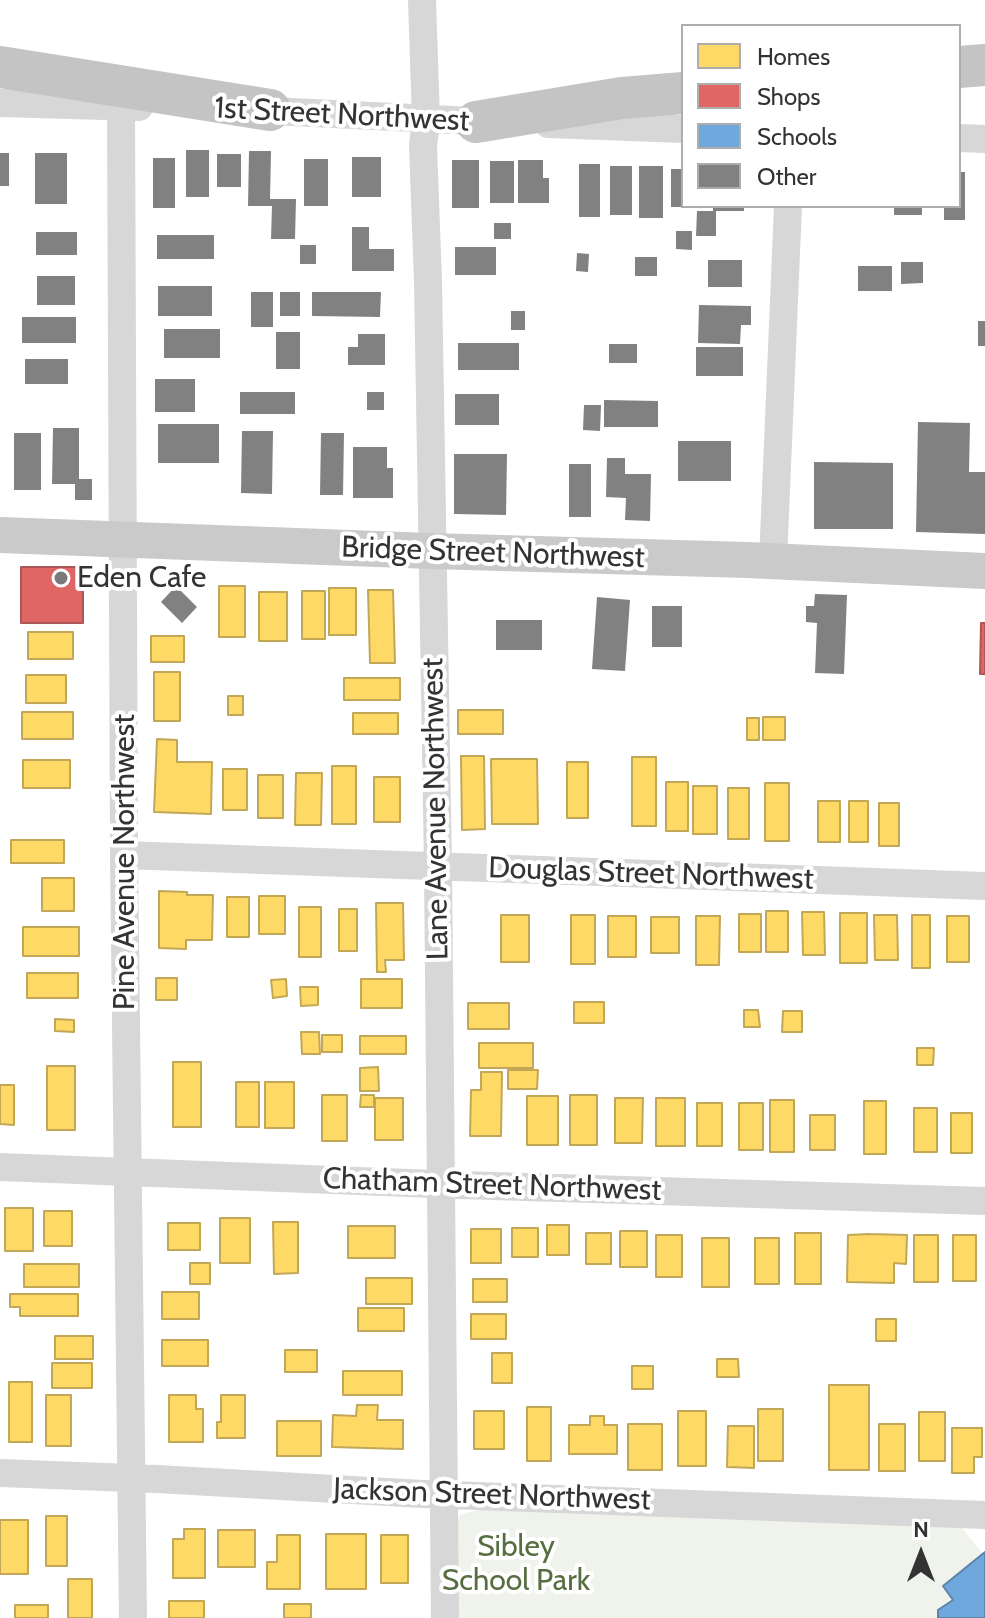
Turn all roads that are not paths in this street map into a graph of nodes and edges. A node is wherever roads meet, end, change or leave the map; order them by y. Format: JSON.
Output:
{"nodes":[{"id":1,"x":422,"y":0,"type":"edge"},
{"id":2,"x":985,"y":65,"type":"edge"},
{"id":3,"x":0,"y":67,"type":"edge"},
{"id":4,"x":961,"y":67,"type":"edge"},
{"id":5,"x":681,"y":93,"type":"edge"},
{"id":6,"x":0,"y":103,"type":"edge"},
{"id":7,"x":121,"y":107,"type":"junction"},
{"id":8,"x":270,"y":110,"type":"junction"},
{"id":9,"x":426,"y":120,"type":"junction"},
{"id":10,"x":476,"y":122,"type":"junction"},
{"id":11,"x":681,"y":129,"type":"edge"},
{"id":12,"x":961,"y":138,"type":"edge"},
{"id":13,"x":985,"y":139,"type":"edge"},
{"id":14,"x":788,"y":208,"type":"edge"},
{"id":15,"x":0,"y":535,"type":"edge"},
{"id":16,"x":123,"y":540,"type":"junction"},
{"id":17,"x":431,"y":551,"type":"junction"},
{"id":18,"x":773,"y":561,"type":"junction"},
{"id":19,"x":985,"y":571,"type":"edge"},
{"id":20,"x":124,"y":855,"type":"junction"},
{"id":21,"x":438,"y":867,"type":"junction"},
{"id":22,"x":985,"y":886,"type":"edge"},
{"id":23,"x":0,"y":1167,"type":"edge"},
{"id":24,"x":128,"y":1171,"type":"junction"},
{"id":25,"x":441,"y":1184,"type":"junction"},
{"id":26,"x":985,"y":1201,"type":"edge"},
{"id":27,"x":0,"y":1473,"type":"edge"},
{"id":28,"x":131,"y":1478,"type":"junction"},
{"id":29,"x":443,"y":1494,"type":"junction"},
{"id":30,"x":985,"y":1515,"type":"edge"},
{"id":31,"x":133,"y":1618,"type":"edge"},
{"id":32,"x":445,"y":1618,"type":"edge"}],
"edges":[{"from":1,"to":9,"type":"street","name":"Lane Avenue Northwest"},
{"from":2,"to":4,"type":"highway"},
{"from":3,"to":8,"type":"highway"},
{"from":5,"to":10,"type":"highway"},
{"from":6,"to":7,"type":"street","name":"1st Street Northwest"},
{"from":7,"to":8,"type":"street","name":"1st Street Northwest"},
{"from":7,"to":16,"type":"street","name":"Pine Avenue Northwest"},
{"from":8,"to":9,"type":"street","name":"1st Street Northwest"},
{"from":9,"to":10,"type":"street","name":"1st Street Northwest"},
{"from":9,"to":17,"type":"street","name":"Lane Avenue Northwest"},
{"from":10,"to":11,"type":"street","name":"1st Street Northwest"},
{"from":12,"to":13,"type":"street"},
{"from":14,"to":18,"type":"street"},
{"from":15,"to":16,"type":"main road","name":"Bridge Street Northwest"},
{"from":16,"to":17,"type":"main road","name":"Bridge Street Northwest"},
{"from":16,"to":20,"type":"street","name":"Pine Avenue Northwest"},
{"from":17,"to":18,"type":"main road","name":"Bridge Street Northwest"},
{"from":17,"to":21,"type":"street","name":"Lane Avenue Northwest"},
{"from":18,"to":19,"type":"main road","name":"Bridge Street Northwest"},
{"from":20,"to":21,"type":"street","name":"Douglas Street Northwest"},
{"from":20,"to":24,"type":"street","name":"Pine Avenue Northwest"},
{"from":21,"to":22,"type":"street","name":"Douglas Street Northwest"},
{"from":21,"to":25,"type":"street","name":"Lane Avenue Northwest"},
{"from":23,"to":24,"type":"street","name":"Chatham Street Northwest"},
{"from":24,"to":25,"type":"street","name":"Chatham Street Northwest"},
{"from":24,"to":28,"type":"street","name":"Pine Avenue Northwest"},
{"from":25,"to":26,"type":"street","name":"Chatham Street Northwest"},
{"from":25,"to":29,"type":"street","name":"Lane Avenue Northwest"},
{"from":27,"to":28,"type":"street","name":"Jackson Street Northwest"},
{"from":28,"to":29,"type":"street","name":"Jackson Street Northwest"},
{"from":28,"to":31,"type":"street","name":"Pine Avenue Northwest"},
{"from":29,"to":30,"type":"street","name":"Jackson Street Northwest"},
{"from":29,"to":32,"type":"street","name":"Lane Avenue Northwest"}]}
